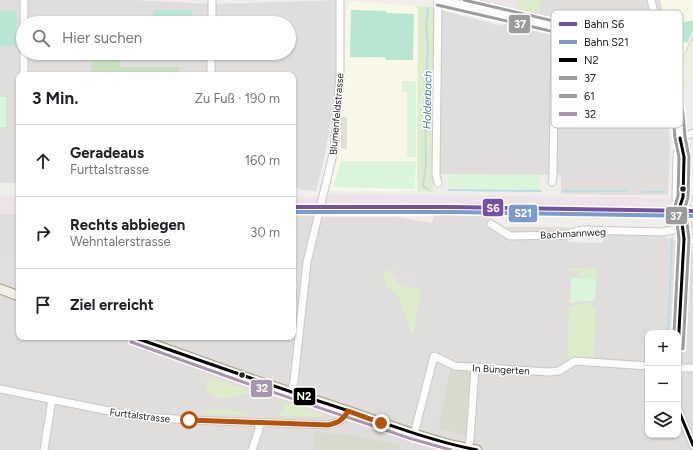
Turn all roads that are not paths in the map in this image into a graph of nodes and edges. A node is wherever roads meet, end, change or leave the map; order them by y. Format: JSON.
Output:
{"nodes":[{"id":1,"x":24,"y":0,"type":"edge"},
{"id":2,"x":212,"y":0,"type":"edge"},
{"id":3,"x":340,"y":0,"type":"edge"},
{"id":4,"x":438,"y":0,"type":"edge"},
{"id":5,"x":651,"y":0,"type":"edge"},
{"id":6,"x":654,"y":10,"type":"edge"},
{"id":7,"x":24,"y":16,"type":"edge"},
{"id":8,"x":212,"y":16,"type":"edge"},
{"id":9,"x":551,"y":26,"type":"edge"},
{"id":10,"x":24,"y":60,"type":"edge"},
{"id":11,"x":211,"y":60,"type":"edge"},
{"id":12,"x":24,"y":72,"type":"edge"},
{"id":13,"x":211,"y":72,"type":"edge"},
{"id":14,"x":554,"y":128,"type":"edge"},
{"id":15,"x":679,"y":128,"type":"edge"},
{"id":16,"x":693,"y":132,"type":"edge"},
{"id":17,"x":680,"y":138,"type":"junction"},
{"id":18,"x":552,"y":182,"type":"dead end"},
{"id":19,"x":438,"y":183,"type":"dead end"},
{"id":20,"x":491,"y":224,"type":"dead end"},
{"id":21,"x":682,"y":228,"type":"junction"},
{"id":22,"x":684,"y":239,"type":"junction"},
{"id":23,"x":693,"y":240,"type":"edge"},
{"id":24,"x":0,"y":289,"type":"edge"},
{"id":25,"x":16,"y":295,"type":"edge"},
{"id":26,"x":679,"y":330,"type":"edge"},
{"id":27,"x":142,"y":340,"type":"edge"},
{"id":28,"x":645,"y":366,"type":"edge"},
{"id":29,"x":475,"y":368,"type":"junction"},
{"id":30,"x":681,"y":368,"type":"edge"},
{"id":31,"x":693,"y":368,"type":"edge"},
{"id":32,"x":0,"y":389,"type":"edge"},
{"id":33,"x":291,"y":392,"type":"junction"},
{"id":34,"x":52,"y":399,"type":"junction"},
{"id":35,"x":348,"y":411,"type":"junction"},
{"id":36,"x":681,"y":416,"type":"edge"},
{"id":37,"x":259,"y":423,"type":"junction"},
{"id":38,"x":414,"y":434,"type":"junction"},
{"id":39,"x":693,"y":445,"type":"edge"},
{"id":40,"x":472,"y":449,"type":"edge"},
{"id":41,"x":44,"y":450,"type":"edge"},
{"id":42,"x":252,"y":450,"type":"edge"}],
"edges":[{"from":1,"to":7,"type":"street"},
{"from":2,"to":8,"type":"street"},
{"from":3,"to":33,"type":"street","name":"Blumenfeldstrasse"},
{"from":4,"to":9,"type":"street"},
{"from":4,"to":19,"type":"street"},
{"from":5,"to":6,"type":"street"},
{"from":10,"to":12,"type":"street"},
{"from":11,"to":13,"type":"street"},
{"from":14,"to":18,"type":"street"},
{"from":15,"to":17,"type":"street"},
{"from":16,"to":17,"type":"street"},
{"from":17,"to":21,"type":"street"},
{"from":20,"to":21,"type":"street","name":"Bachmannweg"},
{"from":21,"to":22,"type":"street"},
{"from":22,"to":23,"type":"street"},
{"from":22,"to":26,"type":"street"},
{"from":24,"to":25,"type":"main road"},
{"from":27,"to":33,"type":"main road"},
{"from":28,"to":29,"type":"street","name":"In Büngerten"},
{"from":29,"to":38,"type":"street","name":"In Büngerten"},
{"from":29,"to":40,"type":"street"},
{"from":30,"to":31,"type":"street"},
{"from":32,"to":34,"type":"street","name":"Furttalstrasse"},
{"from":33,"to":35,"type":"main road"},
{"from":34,"to":37,"type":"street","name":"Furttalstrasse"},
{"from":34,"to":41,"type":"street"},
{"from":35,"to":37,"type":"street","name":"Furttalstrasse"},
{"from":35,"to":38,"type":"main road"},
{"from":36,"to":39,"type":"street"},
{"from":37,"to":42,"type":"street"},
{"from":38,"to":40,"type":"main road"}]}
